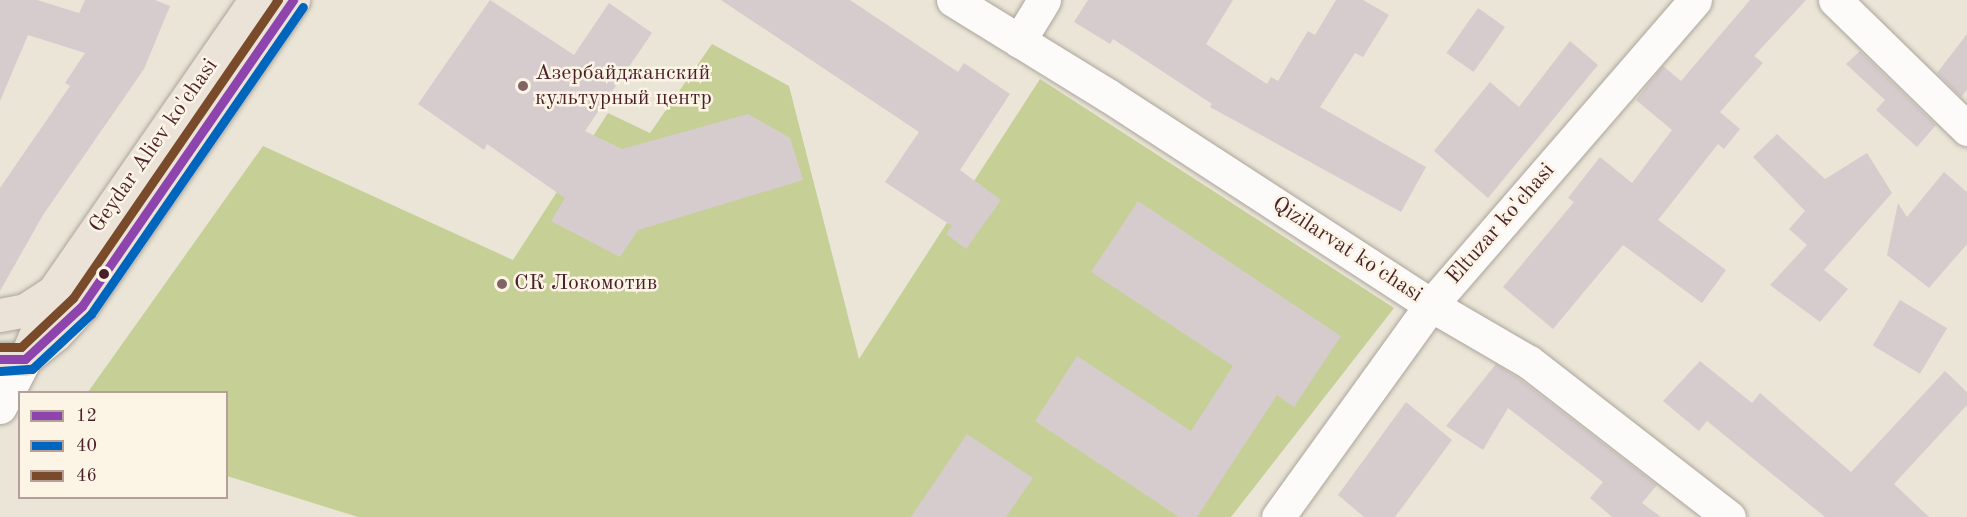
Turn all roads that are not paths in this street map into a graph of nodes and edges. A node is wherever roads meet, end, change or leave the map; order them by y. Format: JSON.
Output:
{"nodes":[{"id":1,"x":255,"y":0,"type":"edge"},
{"id":2,"x":293,"y":0,"type":"edge"},
{"id":3,"x":953,"y":0,"type":"edge"},
{"id":4,"x":1044,"y":0,"type":"edge"},
{"id":5,"x":1695,"y":0,"type":"edge"},
{"id":6,"x":1835,"y":0,"type":"edge"},
{"id":7,"x":1019,"y":40,"type":"junction"},
{"id":8,"x":1967,"y":129,"type":"edge"},
{"id":9,"x":53,"y":292,"type":"junction"},
{"id":10,"x":1431,"y":305,"type":"junction"},
{"id":11,"x":0,"y":315,"type":"edge"},
{"id":12,"x":13,"y":359,"type":"edge"},
{"id":13,"x":0,"y":407,"type":"edge"},
{"id":14,"x":1278,"y":517,"type":"edge"},
{"id":15,"x":1729,"y":517,"type":"edge"}],
"edges":[{"from":1,"to":9,"type":"main road","name":"Geydar Aliev ko'chasi"},
{"from":2,"to":12,"type":"main road","name":"Geydar Aliev ko'chasi"},
{"from":3,"to":7,"type":"street","name":"Qizilarvat ko'chasi"},
{"from":4,"to":7,"type":"street"},
{"from":5,"to":10,"type":"street","name":"Eltuzar ko'chasi"},
{"from":6,"to":8,"type":"street"},
{"from":7,"to":10,"type":"street","name":"Qizilarvat ko'chasi"},
{"from":9,"to":11,"type":"main road","name":"Geydar Aliev ko'chasi"},
{"from":9,"to":12,"type":"main road","name":"Geydar Aliev ko'chasi"},
{"from":10,"to":14,"type":"street","name":"Eltuzar ko'chasi"},
{"from":10,"to":15,"type":"street","name":"Qizilarvat ko'chasi"},
{"from":12,"to":13,"type":"street","name":"Geydar Aliev ko'chasi"}]}
